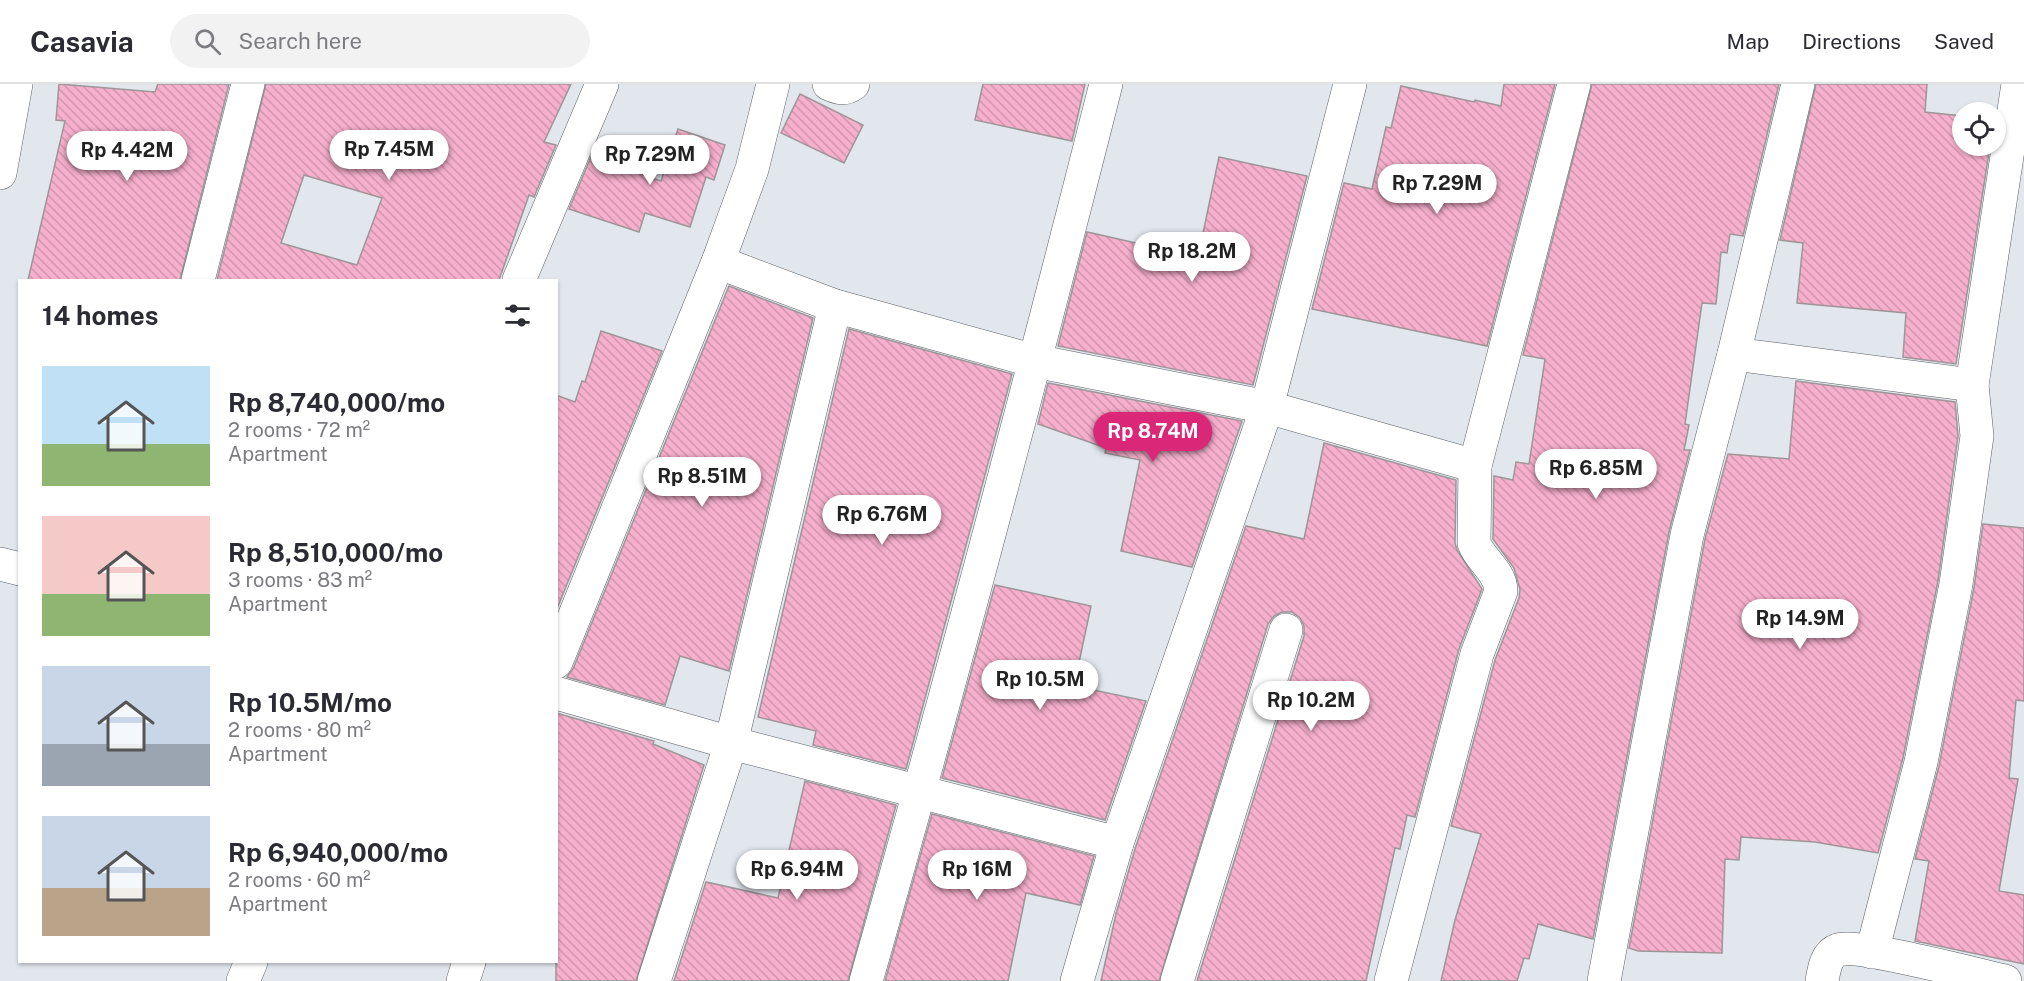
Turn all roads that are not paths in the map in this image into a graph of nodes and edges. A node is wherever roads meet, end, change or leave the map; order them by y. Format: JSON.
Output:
{"nodes":[{"id":1,"x":16,"y":84,"type":"edge"},
{"id":2,"x":248,"y":84,"type":"edge"},
{"id":3,"x":602,"y":84,"type":"edge"},
{"id":4,"x":773,"y":84,"type":"edge"},
{"id":5,"x":830,"y":84,"type":"edge"},
{"id":6,"x":853,"y":84,"type":"edge"},
{"id":7,"x":1106,"y":84,"type":"edge"},
{"id":8,"x":1350,"y":84,"type":"edge"},
{"id":9,"x":1574,"y":84,"type":"edge"},
{"id":10,"x":1798,"y":84,"type":"edge"},
{"id":11,"x":2018,"y":84,"type":"edge"},
{"id":12,"x":0,"y":173,"type":"edge"},
{"id":13,"x":718,"y":262,"type":"junction"},
{"id":14,"x":198,"y":279,"type":"edge"},
{"id":15,"x":519,"y":279,"type":"edge"},
{"id":16,"x":835,"y":306,"type":"junction"},
{"id":17,"x":1734,"y":354,"type":"junction"},
{"id":18,"x":1035,"y":361,"type":"junction"},
{"id":19,"x":1972,"y":385,"type":"junction"},
{"id":20,"x":1267,"y":407,"type":"junction"},
{"id":21,"x":1475,"y":466,"type":"junction"},
{"id":22,"x":0,"y":564,"type":"edge"},
{"id":23,"x":18,"y":568,"type":"edge"},
{"id":24,"x":1286,"y":630,"type":"dead end"},
{"id":25,"x":558,"y":657,"type":"edge"},
{"id":26,"x":558,"y":694,"type":"edge"},
{"id":27,"x":731,"y":743,"type":"junction"},
{"id":28,"x":920,"y":792,"type":"junction"},
{"id":29,"x":1118,"y":843,"type":"junction"},
{"id":30,"x":1872,"y":952,"type":"junction"},
{"id":31,"x":250,"y":963,"type":"edge"},
{"id":32,"x":469,"y":963,"type":"edge"},
{"id":33,"x":243,"y":981,"type":"edge"},
{"id":34,"x":463,"y":981,"type":"edge"},
{"id":35,"x":654,"y":981,"type":"edge"},
{"id":36,"x":866,"y":981,"type":"edge"},
{"id":37,"x":1077,"y":981,"type":"edge"},
{"id":38,"x":1177,"y":981,"type":"edge"},
{"id":39,"x":1391,"y":981,"type":"edge"},
{"id":40,"x":1604,"y":981,"type":"edge"},
{"id":41,"x":1822,"y":981,"type":"edge"},
{"id":42,"x":2005,"y":981,"type":"edge"}],
"edges":[{"from":1,"to":12,"type":"street"},
{"from":2,"to":14,"type":"street"},
{"from":3,"to":15,"type":"street"},
{"from":4,"to":13,"type":"street"},
{"from":5,"to":6,"type":"street"},
{"from":7,"to":18,"type":"street"},
{"from":8,"to":20,"type":"street"},
{"from":9,"to":21,"type":"street"},
{"from":10,"to":17,"type":"street"},
{"from":11,"to":19,"type":"street"},
{"from":13,"to":16,"type":"street"},
{"from":13,"to":25,"type":"street"},
{"from":16,"to":18,"type":"street"},
{"from":16,"to":27,"type":"street"},
{"from":17,"to":19,"type":"street"},
{"from":17,"to":40,"type":"street"},
{"from":18,"to":20,"type":"street"},
{"from":18,"to":28,"type":"street"},
{"from":19,"to":30,"type":"street"},
{"from":20,"to":21,"type":"street"},
{"from":20,"to":29,"type":"street"},
{"from":21,"to":39,"type":"street"},
{"from":22,"to":23,"type":"street"},
{"from":24,"to":38,"type":"street"},
{"from":26,"to":27,"type":"street"},
{"from":27,"to":28,"type":"street"},
{"from":27,"to":35,"type":"street"},
{"from":28,"to":29,"type":"street"},
{"from":28,"to":36,"type":"street"},
{"from":29,"to":37,"type":"street"},
{"from":30,"to":41,"type":"street"},
{"from":30,"to":42,"type":"street"},
{"from":31,"to":33,"type":"street"},
{"from":32,"to":34,"type":"street"}]}
